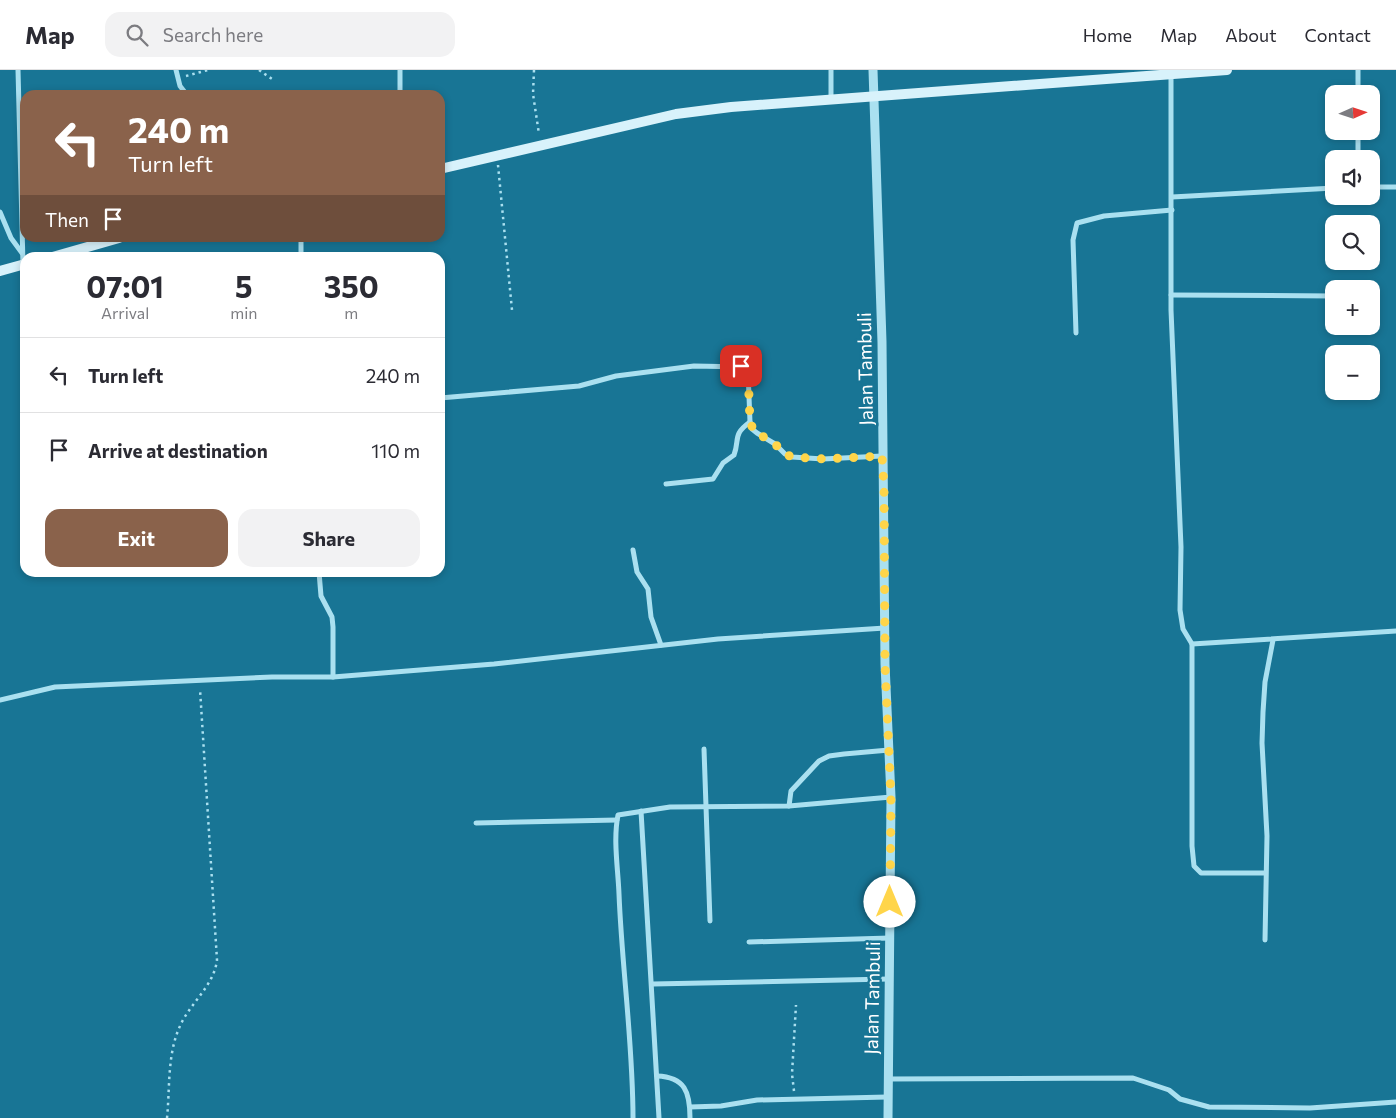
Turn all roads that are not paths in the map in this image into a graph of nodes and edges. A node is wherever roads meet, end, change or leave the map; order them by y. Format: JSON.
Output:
{"nodes":[{"id":1,"x":18,"y":70,"type":"edge"},
{"id":2,"x":176,"y":70,"type":"edge"},
{"id":3,"x":400,"y":70,"type":"edge"},
{"id":4,"x":831,"y":70,"type":"edge"},
{"id":5,"x":873,"y":70,"type":"edge"},
{"id":6,"x":1228,"y":70,"type":"edge"},
{"id":7,"x":1358,"y":70,"type":"edge"},
{"id":8,"x":1171,"y":74,"type":"junction"},
{"id":9,"x":1358,"y":85,"type":"edge"},
{"id":10,"x":184,"y":90,"type":"edge"},
{"id":11,"x":400,"y":90,"type":"edge"},
{"id":12,"x":874,"y":96,"type":"junction"},
{"id":13,"x":831,"y":100,"type":"junction"},
{"id":14,"x":20,"y":162,"type":"edge"},
{"id":15,"x":445,"y":168,"type":"edge"},
{"id":16,"x":1380,"y":187,"type":"edge"},
{"id":17,"x":1396,"y":187,"type":"edge"},
{"id":18,"x":1325,"y":188,"type":"edge"},
{"id":19,"x":1172,"y":197,"type":"junction"},
{"id":20,"x":1172,"y":210,"type":"junction"},
{"id":21,"x":0,"y":212,"type":"edge"},
{"id":22,"x":105,"y":242,"type":"edge"},
{"id":23,"x":21,"y":252,"type":"edge"},
{"id":24,"x":70,"y":252,"type":"edge"},
{"id":25,"x":20,"y":266,"type":"edge"},
{"id":26,"x":0,"y":271,"type":"edge"},
{"id":27,"x":1171,"y":295,"type":"junction"},
{"id":28,"x":1325,"y":296,"type":"edge"},
{"id":29,"x":1076,"y":333,"type":"dead end"},
{"id":30,"x":445,"y":398,"type":"edge"},
{"id":31,"x":750,"y":422,"type":"junction"},
{"id":32,"x":882,"y":456,"type":"junction"},
{"id":33,"x":666,"y":484,"type":"dead end"},
{"id":34,"x":634,"y":550,"type":"dead end"},
{"id":35,"x":319,"y":577,"type":"edge"},
{"id":36,"x":885,"y":628,"type":"junction"},
{"id":37,"x":1396,"y":631,"type":"edge"},
{"id":38,"x":1273,"y":640,"type":"junction"},
{"id":39,"x":1192,"y":644,"type":"junction"},
{"id":40,"x":661,"y":645,"type":"junction"},
{"id":41,"x":332,"y":677,"type":"junction"},
{"id":42,"x":0,"y":700,"type":"edge"},
{"id":43,"x":704,"y":749,"type":"dead end"},
{"id":44,"x":889,"y":750,"type":"junction"},
{"id":45,"x":891,"y":798,"type":"junction"},
{"id":46,"x":789,"y":806,"type":"junction"},
{"id":47,"x":707,"y":807,"type":"junction"},
{"id":48,"x":641,"y":811,"type":"junction"},
{"id":49,"x":617,"y":820,"type":"junction"},
{"id":50,"x":476,"y":823,"type":"dead end"},
{"id":51,"x":1265,"y":873,"type":"junction"},
{"id":52,"x":710,"y":922,"type":"dead end"},
{"id":53,"x":890,"y":938,"type":"junction"},
{"id":54,"x":1265,"y":940,"type":"dead end"},
{"id":55,"x":749,"y":942,"type":"dead end"},
{"id":56,"x":889,"y":979,"type":"junction"},
{"id":57,"x":653,"y":984,"type":"junction"},
{"id":58,"x":657,"y":1076,"type":"junction"},
{"id":59,"x":887,"y":1079,"type":"junction"},
{"id":60,"x":887,"y":1097,"type":"junction"},
{"id":61,"x":1396,"y":1102,"type":"edge"},
{"id":62,"x":690,"y":1107,"type":"junction"},
{"id":63,"x":633,"y":1118,"type":"edge"},
{"id":64,"x":659,"y":1118,"type":"edge"},
{"id":65,"x":690,"y":1118,"type":"edge"},
{"id":66,"x":888,"y":1118,"type":"edge"}],
"edges":[{"from":1,"to":14,"type":"street"},
{"from":2,"to":10,"type":"street"},
{"from":3,"to":11,"type":"street"},
{"from":4,"to":13,"type":"street"},
{"from":5,"to":12,"type":"street","name":"Jalan Tambuli"},
{"from":6,"to":8,"type":"main road"},
{"from":7,"to":9,"type":"street"},
{"from":8,"to":12,"type":"main road"},
{"from":8,"to":19,"type":"street"},
{"from":12,"to":13,"type":"main road"},
{"from":12,"to":32,"type":"street","name":"Jalan Tambuli"},
{"from":13,"to":15,"type":"main road"},
{"from":16,"to":17,"type":"street"},
{"from":18,"to":19,"type":"street"},
{"from":19,"to":20,"type":"street"},
{"from":20,"to":27,"type":"street"},
{"from":20,"to":29,"type":"street"},
{"from":21,"to":23,"type":"street"},
{"from":22,"to":24,"type":"main road"},
{"from":25,"to":26,"type":"main road"},
{"from":27,"to":28,"type":"street"},
{"from":27,"to":39,"type":"street"},
{"from":30,"to":31,"type":"street"},
{"from":31,"to":32,"type":"street"},
{"from":31,"to":33,"type":"street"},
{"from":32,"to":36,"type":"street","name":"Jalan Tambuli"},
{"from":34,"to":40,"type":"street"},
{"from":35,"to":41,"type":"street"},
{"from":36,"to":40,"type":"street"},
{"from":36,"to":44,"type":"street","name":"Jalan Tambuli"},
{"from":37,"to":38,"type":"street"},
{"from":38,"to":39,"type":"street"},
{"from":38,"to":51,"type":"street"},
{"from":39,"to":51,"type":"street"},
{"from":40,"to":41,"type":"street"},
{"from":41,"to":42,"type":"street"},
{"from":43,"to":47,"type":"street"},
{"from":44,"to":45,"type":"street","name":"Jalan Tambuli"},
{"from":44,"to":46,"type":"street"},
{"from":45,"to":46,"type":"street"},
{"from":45,"to":53,"type":"street","name":"Jalan Tambuli"},
{"from":46,"to":47,"type":"street"},
{"from":47,"to":48,"type":"street"},
{"from":47,"to":52,"type":"street"},
{"from":48,"to":49,"type":"street"},
{"from":48,"to":57,"type":"street"},
{"from":49,"to":50,"type":"street"},
{"from":49,"to":63,"type":"street"},
{"from":51,"to":54,"type":"street"},
{"from":53,"to":55,"type":"street"},
{"from":53,"to":56,"type":"street","name":"Jalan Tambuli"},
{"from":56,"to":57,"type":"street"},
{"from":56,"to":59,"type":"street","name":"Jalan Tambuli"},
{"from":57,"to":58,"type":"street"},
{"from":58,"to":62,"type":"street"},
{"from":58,"to":64,"type":"street"},
{"from":59,"to":60,"type":"street","name":"Jalan Tambuli"},
{"from":59,"to":61,"type":"street"},
{"from":60,"to":62,"type":"street"},
{"from":60,"to":66,"type":"street","name":"Jalan Tambuli"},
{"from":62,"to":65,"type":"street"}]}
